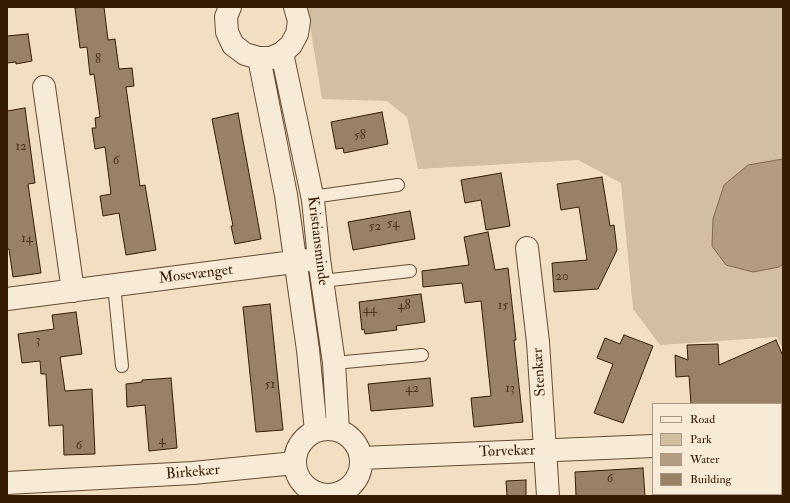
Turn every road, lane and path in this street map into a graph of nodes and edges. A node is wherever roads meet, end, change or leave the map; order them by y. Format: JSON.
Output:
{"nodes":[{"id":1,"x":230,"y":7,"type":"edge"},
{"id":2,"x":295,"y":7,"type":"edge"},
{"id":3,"x":282,"y":53,"type":"junction"},
{"id":4,"x":259,"y":58,"type":"junction"},
{"id":5,"x":44,"y":87,"type":"dead end"},
{"id":6,"x":398,"y":185,"type":"dead end"},
{"id":7,"x":312,"y":197,"type":"junction"},
{"id":8,"x":527,"y":248,"type":"dead end"},
{"id":9,"x":319,"y":259,"type":"junction"},
{"id":10,"x":296,"y":262,"type":"junction"},
{"id":11,"x":410,"y":271,"type":"dead end"},
{"id":12,"x":322,"y":281,"type":"junction"},
{"id":13,"x":114,"y":285,"type":"junction"},
{"id":14,"x":73,"y":291,"type":"junction"},
{"id":15,"x":7,"y":299,"type":"edge"},
{"id":16,"x":422,"y":355,"type":"dead end"},
{"id":17,"x":334,"y":362,"type":"junction"},
{"id":18,"x":122,"y":366,"type":"dead end"},
{"id":19,"x":338,"y":430,"type":"junction"},
{"id":20,"x":316,"y":432,"type":"junction"},
{"id":21,"x":652,"y":446,"type":"edge"},
{"id":22,"x":546,"y":450,"type":"junction"},
{"id":23,"x":361,"y":458,"type":"junction"},
{"id":24,"x":295,"y":463,"type":"junction"},
{"id":25,"x":7,"y":483,"type":"edge"},
{"id":26,"x":91,"y":487,"type":"edge"},
{"id":27,"x":342,"y":494,"type":"edge"},
{"id":28,"x":317,"y":495,"type":"edge"},
{"id":29,"x":548,"y":496,"type":"edge"}],
"edges":[{"from":1,"to":4,"type":"street"},
{"from":2,"to":3,"type":"street"},
{"from":3,"to":4,"type":"street"},
{"from":3,"to":7,"type":"street","name":"Kristiansminde"},
{"from":4,"to":10,"type":"street","name":"Kristiansminde"},
{"from":5,"to":14,"type":"street"},
{"from":6,"to":7,"type":"lane"},
{"from":7,"to":9,"type":"street","name":"Kristiansminde"},
{"from":8,"to":22,"type":"street","name":"Stenkær"},
{"from":9,"to":10,"type":"street","name":"Mosevænget"},
{"from":9,"to":12,"type":"street","name":"Kristiansminde"},
{"from":10,"to":13,"type":"street","name":"Mosevænget"},
{"from":10,"to":20,"type":"street","name":"Kristiansminde"},
{"from":11,"to":12,"type":"lane"},
{"from":12,"to":17,"type":"street","name":"Kristiansminde"},
{"from":13,"to":14,"type":"street","name":"Mosevænget"},
{"from":13,"to":18,"type":"lane"},
{"from":14,"to":15,"type":"street","name":"Mosevænget"},
{"from":16,"to":17,"type":"lane"},
{"from":17,"to":19,"type":"street","name":"Kristiansminde"},
{"from":19,"to":20,"type":"street"},
{"from":19,"to":23,"type":"street"},
{"from":20,"to":24,"type":"street"},
{"from":21,"to":22,"type":"street","name":"Tørvekær"},
{"from":22,"to":23,"type":"street","name":"Tørvekær"},
{"from":22,"to":29,"type":"street","name":"Stenkær"},
{"from":23,"to":27,"type":"street"},
{"from":24,"to":26,"type":"street","name":"Birkekær"},
{"from":24,"to":28,"type":"street"},
{"from":25,"to":26,"type":"street","name":"Birkekær"},
{"from":27,"to":28,"type":"street"}]}
